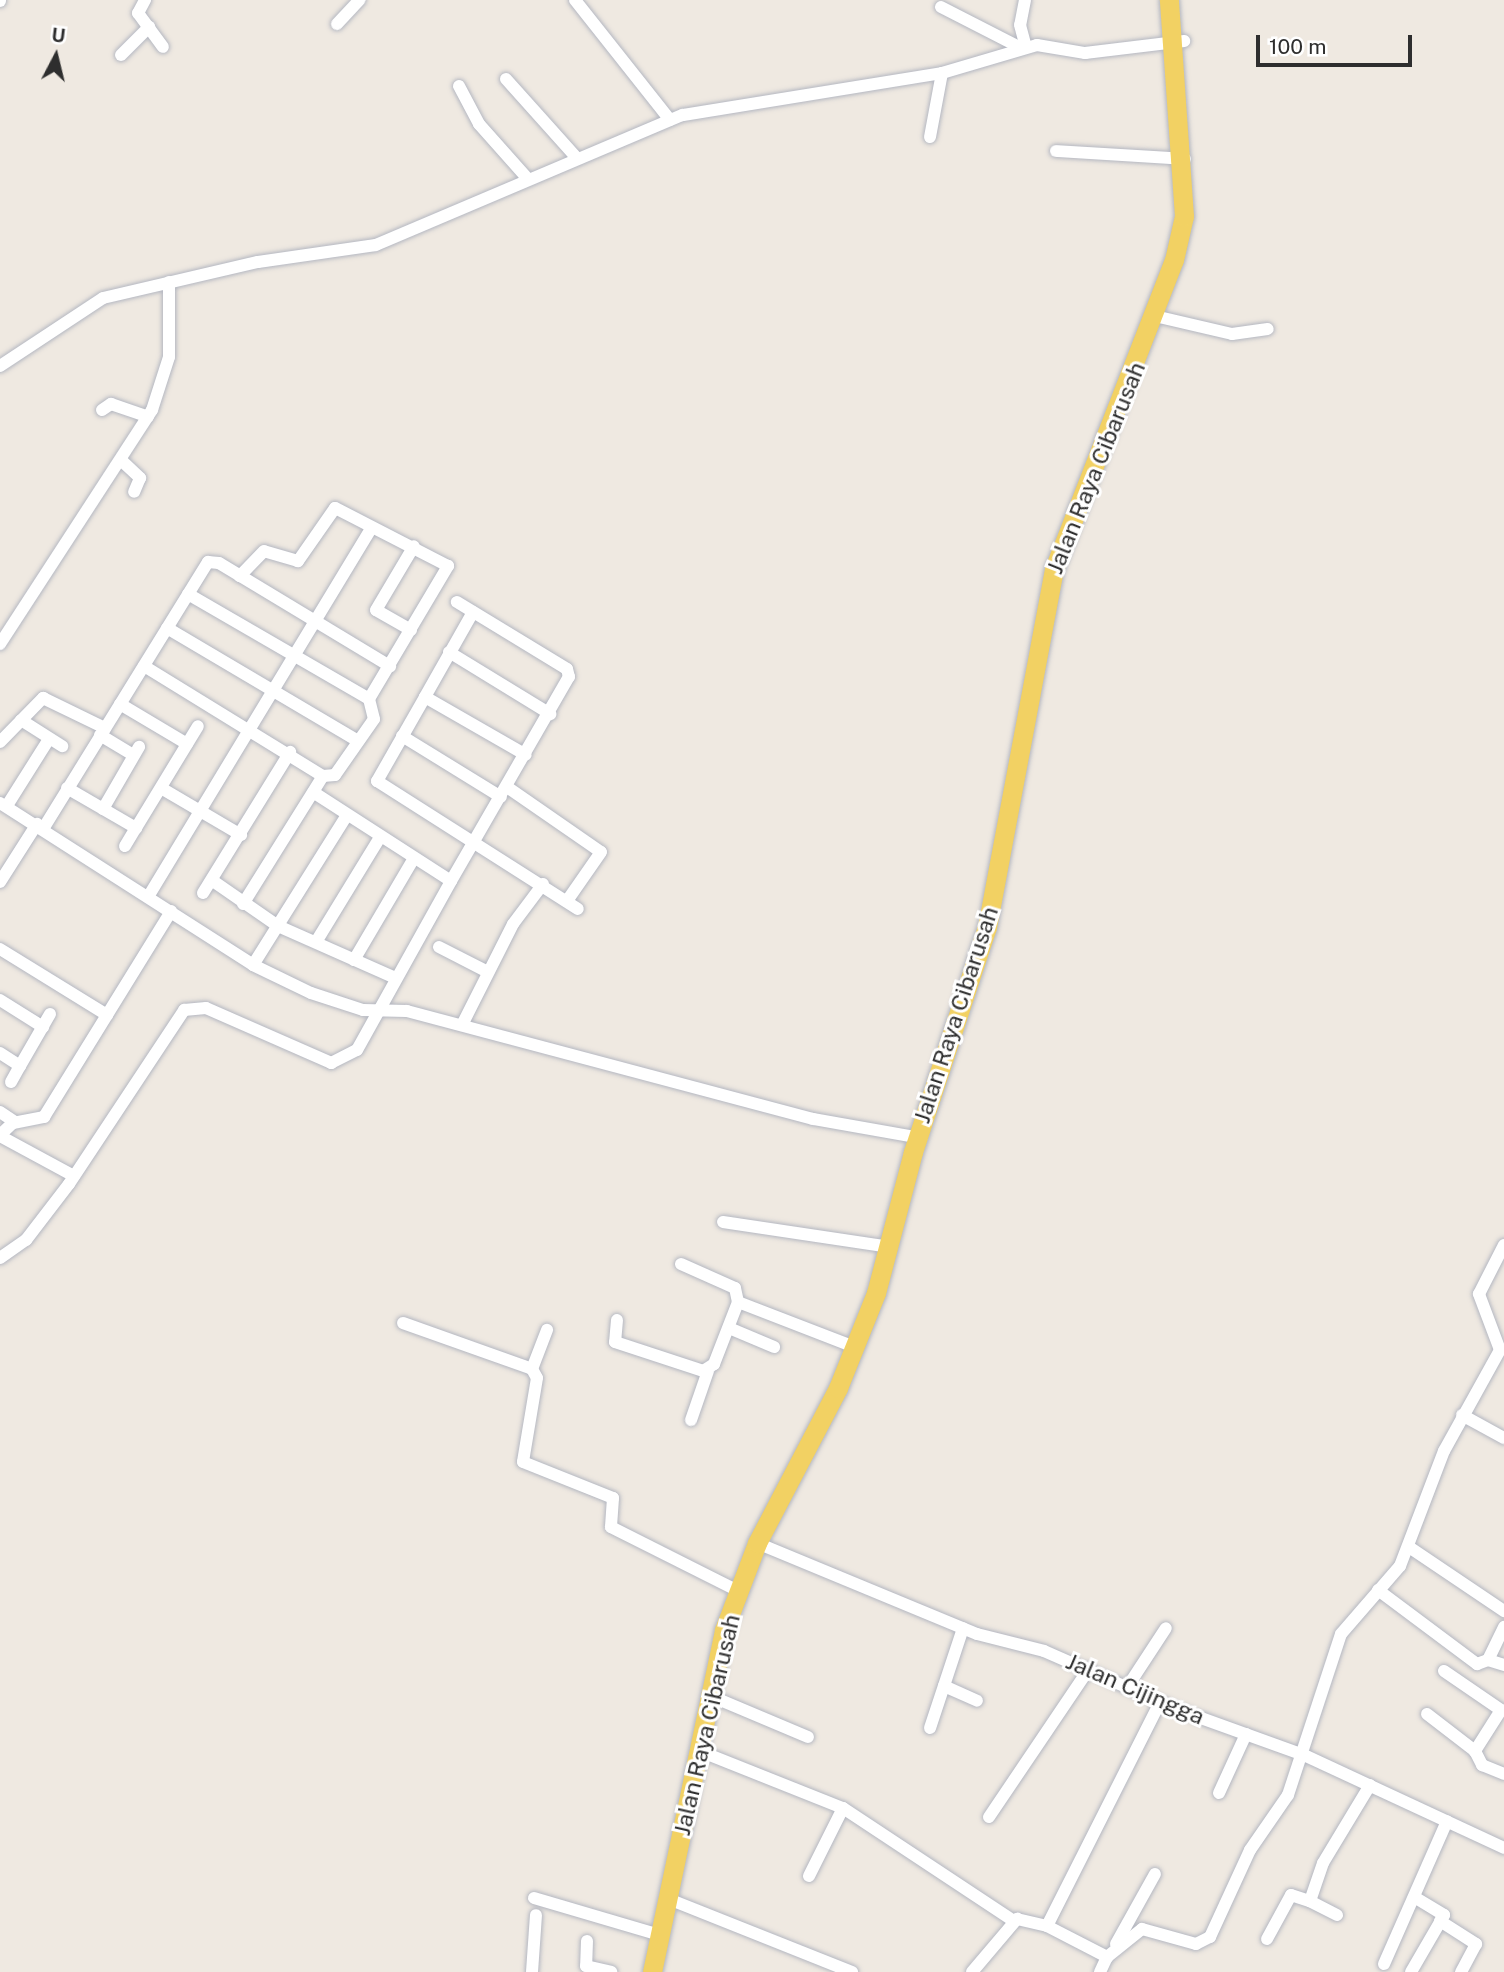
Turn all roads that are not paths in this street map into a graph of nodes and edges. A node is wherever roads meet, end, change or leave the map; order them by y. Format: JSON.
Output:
{"nodes":[{"id":1,"x":145,"y":0,"type":"edge"},
{"id":2,"x":359,"y":0,"type":"edge"},
{"id":3,"x":575,"y":0,"type":"edge"},
{"id":4,"x":1025,"y":0,"type":"edge"},
{"id":5,"x":1169,"y":0,"type":"edge"},
{"id":6,"x":1181,"y":0,"type":"edge"},
{"id":7,"x":941,"y":7,"type":"dead end"},
{"id":8,"x":337,"y":24,"type":"dead end"},
{"id":9,"x":149,"y":27,"type":"junction"},
{"id":10,"x":1178,"y":42,"type":"junction"},
{"id":11,"x":163,"y":47,"type":"dead end"},
{"id":12,"x":1024,"y":47,"type":"junction"},
{"id":13,"x":121,"y":55,"type":"dead end"},
{"id":14,"x":942,"y":73,"type":"junction"},
{"id":15,"x":506,"y":79,"type":"dead end"},
{"id":16,"x":459,"y":86,"type":"dead end"},
{"id":17,"x":670,"y":120,"type":"junction"},
{"id":18,"x":930,"y":137,"type":"dead end"},
{"id":19,"x":1056,"y":151,"type":"dead end"},
{"id":20,"x":576,"y":157,"type":"junction"},
{"id":21,"x":1186,"y":159,"type":"junction"},
{"id":22,"x":526,"y":177,"type":"junction"},
{"id":23,"x":169,"y":282,"type":"junction"},
{"id":24,"x":1160,"y":317,"type":"junction"},
{"id":25,"x":1268,"y":330,"type":"dead end"},
{"id":26,"x":0,"y":366,"type":"edge"},
{"id":27,"x":102,"y":411,"type":"dead end"},
{"id":28,"x":148,"y":417,"type":"junction"},
{"id":29,"x":122,"y":461,"type":"junction"},
{"id":30,"x":134,"y":492,"type":"dead end"},
{"id":31,"x":371,"y":528,"type":"junction"},
{"id":32,"x":414,"y":546,"type":"junction"},
{"id":33,"x":240,"y":576,"type":"junction"},
{"id":34,"x":188,"y":593,"type":"junction"},
{"id":35,"x":457,"y":602,"type":"dead end"},
{"id":36,"x":473,"y":612,"type":"junction"},
{"id":37,"x":315,"y":622,"type":"junction"},
{"id":38,"x":167,"y":628,"type":"junction"},
{"id":39,"x":411,"y":630,"type":"junction"},
{"id":40,"x":0,"y":644,"type":"edge"},
{"id":41,"x":449,"y":652,"type":"junction"},
{"id":42,"x":294,"y":657,"type":"junction"},
{"id":43,"x":144,"y":666,"type":"junction"},
{"id":44,"x":390,"y":666,"type":"junction"},
{"id":45,"x":274,"y":691,"type":"junction"},
{"id":46,"x":425,"y":697,"type":"junction"},
{"id":47,"x":369,"y":699,"type":"junction"},
{"id":48,"x":120,"y":704,"type":"junction"},
{"id":49,"x":551,"y":714,"type":"junction"},
{"id":50,"x":20,"y":720,"type":"junction"},
{"id":51,"x":198,"y":726,"type":"dead end"},
{"id":52,"x":250,"y":729,"type":"junction"},
{"id":53,"x":103,"y":731,"type":"junction"},
{"id":54,"x":402,"y":736,"type":"junction"},
{"id":55,"x":49,"y":738,"type":"junction"},
{"id":56,"x":358,"y":741,"type":"junction"},
{"id":57,"x":0,"y":742,"type":"edge"},
{"id":58,"x":187,"y":744,"type":"junction"},
{"id":59,"x":62,"y":746,"type":"dead end"},
{"id":60,"x":290,"y":752,"type":"junction"},
{"id":61,"x":526,"y":755,"type":"junction"},
{"id":62,"x":323,"y":776,"type":"junction"},
{"id":63,"x":67,"y":788,"type":"junction"},
{"id":64,"x":161,"y":788,"type":"junction"},
{"id":65,"x":504,"y":792,"type":"junction"},
{"id":66,"x":313,"y":793,"type":"junction"},
{"id":67,"x":2,"y":801,"type":"edge"},
{"id":68,"x":103,"y":809,"type":"junction"},
{"id":69,"x":200,"y":812,"type":"junction"},
{"id":70,"x":347,"y":815,"type":"junction"},
{"id":71,"x":40,"y":826,"type":"junction"},
{"id":72,"x":136,"y":828,"type":"junction"},
{"id":73,"x":241,"y":835,"type":"junction"},
{"id":74,"x":380,"y":837,"type":"junction"},
{"id":75,"x":477,"y":842,"type":"junction"},
{"id":76,"x":125,"y":846,"type":"dead end"},
{"id":77,"x":414,"y":858,"type":"junction"},
{"id":78,"x":213,"y":881,"type":"junction"},
{"id":79,"x":451,"y":881,"type":"junction"},
{"id":80,"x":0,"y":882,"type":"edge"},
{"id":81,"x":542,"y":884,"type":"junction"},
{"id":82,"x":203,"y":893,"type":"dead end"},
{"id":83,"x":148,"y":897,"type":"junction"},
{"id":84,"x":243,"y":904,"type":"junction"},
{"id":85,"x":171,"y":911,"type":"junction"},
{"id":86,"x":278,"y":926,"type":"junction"},
{"id":87,"x":316,"y":942,"type":"junction"},
{"id":88,"x":439,"y":947,"type":"dead end"},
{"id":89,"x":0,"y":950,"type":"edge"},
{"id":90,"x":354,"y":960,"type":"junction"},
{"id":91,"x":253,"y":965,"type":"junction"},
{"id":92,"x":486,"y":971,"type":"junction"},
{"id":93,"x":393,"y":977,"type":"junction"},
{"id":94,"x":0,"y":1000,"type":"edge"},
{"id":95,"x":50,"y":1014,"type":"dead end"},
{"id":96,"x":107,"y":1015,"type":"junction"},
{"id":97,"x":371,"y":1019,"type":"junction"},
{"id":98,"x":462,"y":1025,"type":"junction"},
{"id":99,"x":43,"y":1027,"type":"junction"},
{"id":100,"x":0,"y":1053,"type":"edge"},
{"id":101,"x":20,"y":1066,"type":"junction"},
{"id":102,"x":11,"y":1082,"type":"dead end"},
{"id":103,"x":0,"y":1112,"type":"edge"},
{"id":104,"x":15,"y":1122,"type":"junction"},
{"id":105,"x":0,"y":1135,"type":"edge"},
{"id":106,"x":917,"y":1145,"type":"junction"},
{"id":107,"x":75,"y":1176,"type":"junction"},
{"id":108,"x":908,"y":1177,"type":"junction"},
{"id":109,"x":723,"y":1222,"type":"dead end"},
{"id":110,"x":1504,"y":1245,"type":"edge"},
{"id":111,"x":890,"y":1247,"type":"junction"},
{"id":112,"x":0,"y":1258,"type":"edge"},
{"id":113,"x":681,"y":1264,"type":"dead end"},
{"id":114,"x":738,"y":1302,"type":"junction"},
{"id":115,"x":617,"y":1320,"type":"dead end"},
{"id":116,"x":403,"y":1323,"type":"dead end"},
{"id":117,"x":729,"y":1328,"type":"junction"},
{"id":118,"x":547,"y":1330,"type":"dead end"},
{"id":119,"x":774,"y":1347,"type":"dead end"},
{"id":120,"x":857,"y":1348,"type":"junction"},
{"id":121,"x":1502,"y":1349,"type":"edge"},
{"id":122,"x":532,"y":1369,"type":"junction"},
{"id":123,"x":708,"y":1371,"type":"junction"},
{"id":124,"x":1462,"y":1415,"type":"junction"},
{"id":125,"x":691,"y":1420,"type":"dead end"},
{"id":126,"x":1504,"y":1438,"type":"edge"},
{"id":127,"x":759,"y":1544,"type":"junction"},
{"id":128,"x":1409,"y":1547,"type":"junction"},
{"id":129,"x":1378,"y":1590,"type":"junction"},
{"id":130,"x":738,"y":1591,"type":"junction"},
{"id":131,"x":1504,"y":1611,"type":"edge"},
{"id":132,"x":1504,"y":1627,"type":"edge"},
{"id":133,"x":963,"y":1628,"type":"junction"},
{"id":134,"x":1166,"y":1628,"type":"dead end"},
{"id":135,"x":1488,"y":1660,"type":"junction"},
{"id":136,"x":1504,"y":1665,"type":"edge"},
{"id":137,"x":1089,"y":1669,"type":"junction"},
{"id":138,"x":1444,"y":1671,"type":"dead end"},
{"id":139,"x":944,"y":1686,"type":"junction"},
{"id":140,"x":1128,"y":1686,"type":"junction"},
{"id":141,"x":713,"y":1697,"type":"junction"},
{"id":142,"x":977,"y":1701,"type":"dead end"},
{"id":143,"x":1160,"y":1702,"type":"junction"},
{"id":144,"x":1427,"y":1714,"type":"dead end"},
{"id":145,"x":930,"y":1728,"type":"dead end"},
{"id":146,"x":1246,"y":1734,"type":"junction"},
{"id":147,"x":808,"y":1737,"type":"dead end"},
{"id":148,"x":1475,"y":1751,"type":"junction"},
{"id":149,"x":702,"y":1752,"type":"junction"},
{"id":150,"x":1304,"y":1755,"type":"junction"},
{"id":151,"x":1504,"y":1774,"type":"edge"},
{"id":152,"x":1370,"y":1785,"type":"junction"},
{"id":153,"x":1219,"y":1793,"type":"dead end"},
{"id":154,"x":843,"y":1808,"type":"junction"},
{"id":155,"x":989,"y":1817,"type":"dead end"},
{"id":156,"x":1447,"y":1821,"type":"junction"},
{"id":157,"x":1504,"y":1848,"type":"edge"},
{"id":158,"x":1155,"y":1874,"type":"dead end"},
{"id":159,"x":809,"y":1876,"type":"dead end"},
{"id":160,"x":1414,"y":1897,"type":"junction"},
{"id":161,"x":534,"y":1898,"type":"dead end"},
{"id":162,"x":671,"y":1900,"type":"junction"},
{"id":163,"x":1310,"y":1902,"type":"junction"},
{"id":164,"x":1337,"y":1914,"type":"dead end"},
{"id":165,"x":536,"y":1915,"type":"dead end"},
{"id":166,"x":1012,"y":1920,"type":"junction"},
{"id":167,"x":1440,"y":1921,"type":"junction"},
{"id":168,"x":1047,"y":1926,"type":"junction"},
{"id":169,"x":660,"y":1935,"type":"junction"},
{"id":170,"x":1267,"y":1939,"type":"dead end"},
{"id":171,"x":587,"y":1941,"type":"dead end"},
{"id":172,"x":1110,"y":1954,"type":"junction"},
{"id":173,"x":1384,"y":1964,"type":"dead end"},
{"id":174,"x":532,"y":1972,"type":"edge"},
{"id":175,"x":611,"y":1972,"type":"edge"},
{"id":176,"x":653,"y":1972,"type":"edge"},
{"id":177,"x":852,"y":1972,"type":"edge"},
{"id":178,"x":972,"y":1972,"type":"edge"},
{"id":179,"x":1100,"y":1972,"type":"edge"},
{"id":180,"x":1411,"y":1972,"type":"edge"},
{"id":181,"x":1461,"y":1972,"type":"edge"}],
"edges":[{"from":1,"to":9,"type":"street"},
{"from":2,"to":8,"type":"street"},
{"from":3,"to":17,"type":"street"},
{"from":4,"to":12,"type":"street"},
{"from":5,"to":10,"type":"main road","name":"Jalan Raya Cibarusah"},
{"from":6,"to":10,"type":"main road","name":"Jalan Raya Cibarusah"},
{"from":7,"to":12,"type":"street"},
{"from":9,"to":11,"type":"street"},
{"from":9,"to":13,"type":"street"},
{"from":10,"to":12,"type":"street"},
{"from":10,"to":21,"type":"main road","name":"Jalan Raya Cibarusah"},
{"from":12,"to":14,"type":"street"},
{"from":14,"to":17,"type":"street"},
{"from":14,"to":18,"type":"street"},
{"from":15,"to":20,"type":"street"},
{"from":16,"to":22,"type":"street"},
{"from":17,"to":20,"type":"street"},
{"from":19,"to":21,"type":"street"},
{"from":20,"to":22,"type":"street"},
{"from":21,"to":24,"type":"main road","name":"Jalan Raya Cibarusah"},
{"from":21,"to":106,"type":"main road","name":"Jalan Raya Cibarusah"},
{"from":22,"to":23,"type":"street"},
{"from":23,"to":26,"type":"street"},
{"from":23,"to":28,"type":"street"},
{"from":24,"to":25,"type":"street"},
{"from":24,"to":106,"type":"main road","name":"Jalan Raya Cibarusah"},
{"from":27,"to":28,"type":"street"},
{"from":28,"to":29,"type":"street"},
{"from":29,"to":30,"type":"street"},
{"from":29,"to":40,"type":"street"},
{"from":31,"to":32,"type":"street"},
{"from":31,"to":33,"type":"street"},
{"from":31,"to":37,"type":"street"},
{"from":32,"to":39,"type":"street"},
{"from":32,"to":39,"type":"street"},
{"from":33,"to":34,"type":"street"},
{"from":33,"to":37,"type":"street"},
{"from":34,"to":38,"type":"street"},
{"from":34,"to":42,"type":"street"},
{"from":35,"to":36,"type":"street"},
{"from":36,"to":41,"type":"street"},
{"from":36,"to":49,"type":"street"},
{"from":37,"to":42,"type":"street"},
{"from":37,"to":44,"type":"street"},
{"from":38,"to":43,"type":"street"},
{"from":38,"to":45,"type":"street"},
{"from":39,"to":44,"type":"street"},
{"from":41,"to":46,"type":"street"},
{"from":41,"to":49,"type":"street"},
{"from":42,"to":45,"type":"street"},
{"from":42,"to":47,"type":"street"},
{"from":43,"to":48,"type":"street"},
{"from":43,"to":52,"type":"street"},
{"from":44,"to":47,"type":"street"},
{"from":45,"to":52,"type":"street"},
{"from":45,"to":56,"type":"street"},
{"from":46,"to":54,"type":"street"},
{"from":46,"to":61,"type":"street"},
{"from":47,"to":56,"type":"street"},
{"from":48,"to":53,"type":"street"},
{"from":48,"to":58,"type":"street"},
{"from":49,"to":61,"type":"street"},
{"from":50,"to":53,"type":"street"},
{"from":50,"to":55,"type":"street"},
{"from":50,"to":57,"type":"street"},
{"from":51,"to":58,"type":"street"},
{"from":52,"to":60,"type":"street"},
{"from":52,"to":69,"type":"street"},
{"from":53,"to":63,"type":"street"},
{"from":53,"to":68,"type":"street"},
{"from":54,"to":65,"type":"street"},
{"from":54,"to":75,"type":"street"},
{"from":55,"to":59,"type":"street"},
{"from":55,"to":67,"type":"street"},
{"from":56,"to":62,"type":"street"},
{"from":58,"to":64,"type":"street"},
{"from":60,"to":62,"type":"street"},
{"from":60,"to":73,"type":"street"},
{"from":61,"to":65,"type":"street"},
{"from":62,"to":66,"type":"street"},
{"from":63,"to":68,"type":"street"},
{"from":63,"to":71,"type":"street"},
{"from":64,"to":69,"type":"street"},
{"from":64,"to":72,"type":"street"},
{"from":65,"to":75,"type":"street"},
{"from":65,"to":81,"type":"street"},
{"from":66,"to":70,"type":"street"},
{"from":66,"to":84,"type":"street"},
{"from":67,"to":71,"type":"street"},
{"from":68,"to":72,"type":"street"},
{"from":69,"to":73,"type":"street"},
{"from":69,"to":83,"type":"street"},
{"from":70,"to":74,"type":"street"},
{"from":70,"to":86,"type":"street"},
{"from":71,"to":80,"type":"street"},
{"from":71,"to":83,"type":"street"},
{"from":72,"to":76,"type":"street"},
{"from":73,"to":78,"type":"street"},
{"from":74,"to":77,"type":"street"},
{"from":74,"to":87,"type":"street"},
{"from":75,"to":79,"type":"street"},
{"from":75,"to":81,"type":"street"},
{"from":77,"to":79,"type":"street"},
{"from":77,"to":90,"type":"street"},
{"from":78,"to":82,"type":"street"},
{"from":78,"to":84,"type":"street"},
{"from":79,"to":93,"type":"street"},
{"from":81,"to":92,"type":"street"},
{"from":83,"to":85,"type":"street"},
{"from":84,"to":86,"type":"street"},
{"from":85,"to":91,"type":"street"},
{"from":85,"to":96,"type":"street"},
{"from":86,"to":87,"type":"street"},
{"from":86,"to":91,"type":"street"},
{"from":87,"to":90,"type":"street"},
{"from":88,"to":92,"type":"street"},
{"from":89,"to":96,"type":"street"},
{"from":90,"to":93,"type":"street"},
{"from":91,"to":97,"type":"street"},
{"from":92,"to":98,"type":"street"},
{"from":93,"to":97,"type":"street"},
{"from":94,"to":99,"type":"street"},
{"from":95,"to":99,"type":"street"},
{"from":96,"to":104,"type":"street"},
{"from":97,"to":98,"type":"street"},
{"from":97,"to":107,"type":"street"},
{"from":98,"to":106,"type":"street"},
{"from":99,"to":101,"type":"street"},
{"from":100,"to":101,"type":"street"},
{"from":101,"to":102,"type":"street"},
{"from":103,"to":104,"type":"street"},
{"from":104,"to":105,"type":"street"},
{"from":105,"to":107,"type":"street"},
{"from":106,"to":108,"type":"main road","name":"Jalan Raya Cibarusah"},
{"from":107,"to":112,"type":"street"},
{"from":108,"to":111,"type":"main road","name":"Jalan Raya Cibarusah"},
{"from":108,"to":127,"type":"main road","name":"Jalan Raya Cibarusah"},
{"from":109,"to":111,"type":"street"},
{"from":110,"to":121,"type":"street"},
{"from":111,"to":120,"type":"main road","name":"Jalan Raya Cibarusah"},
{"from":113,"to":114,"type":"street"},
{"from":114,"to":117,"type":"street"},
{"from":114,"to":120,"type":"street"},
{"from":115,"to":123,"type":"street"},
{"from":116,"to":122,"type":"street"},
{"from":117,"to":119,"type":"street"},
{"from":117,"to":123,"type":"street"},
{"from":118,"to":122,"type":"street"},
{"from":120,"to":127,"type":"main road","name":"Jalan Raya Cibarusah"},
{"from":121,"to":124,"type":"street"},
{"from":122,"to":130,"type":"street"},
{"from":123,"to":125,"type":"street"},
{"from":124,"to":126,"type":"street"},
{"from":124,"to":128,"type":"street"},
{"from":127,"to":130,"type":"main road","name":"Jalan Raya Cibarusah"},
{"from":127,"to":133,"type":"street","name":"Jalan Cijingga"},
{"from":127,"to":141,"type":"main road","name":"Jalan Raya Cibarusah"},
{"from":128,"to":129,"type":"street"},
{"from":128,"to":131,"type":"street"},
{"from":129,"to":135,"type":"street"},
{"from":129,"to":150,"type":"street"},
{"from":130,"to":169,"type":"main road","name":"Jalan Raya Cibarusah"},
{"from":132,"to":135,"type":"street"},
{"from":133,"to":137,"type":"street","name":"Jalan Cijingga"},
{"from":133,"to":139,"type":"street"},
{"from":134,"to":140,"type":"street"},
{"from":135,"to":136,"type":"street"},
{"from":137,"to":140,"type":"street","name":"Jalan Cijingga"},
{"from":137,"to":155,"type":"street"},
{"from":138,"to":148,"type":"street"},
{"from":139,"to":142,"type":"street"},
{"from":139,"to":145,"type":"street"},
{"from":140,"to":143,"type":"street","name":"Jalan Cijingga"},
{"from":141,"to":147,"type":"street"},
{"from":141,"to":149,"type":"main road","name":"Jalan Raya Cibarusah"},
{"from":143,"to":146,"type":"street","name":"Jalan Cijingga"},
{"from":143,"to":168,"type":"street"},
{"from":144,"to":148,"type":"street"},
{"from":146,"to":150,"type":"street","name":"Jalan Cijingga"},
{"from":146,"to":153,"type":"street"},
{"from":148,"to":151,"type":"street"},
{"from":149,"to":154,"type":"street"},
{"from":149,"to":162,"type":"main road","name":"Jalan Raya Cibarusah"},
{"from":150,"to":152,"type":"street","name":"Jalan Cijingga"},
{"from":150,"to":172,"type":"street"},
{"from":152,"to":156,"type":"street","name":"Jalan Cijingga"},
{"from":152,"to":163,"type":"street"},
{"from":154,"to":159,"type":"street"},
{"from":154,"to":166,"type":"street"},
{"from":156,"to":157,"type":"street","name":"Jalan Cijingga"},
{"from":156,"to":160,"type":"street"},
{"from":158,"to":172,"type":"street"},
{"from":160,"to":167,"type":"street"},
{"from":160,"to":173,"type":"street"},
{"from":161,"to":169,"type":"street"},
{"from":162,"to":176,"type":"main road","name":"Jalan Raya Cibarusah"},
{"from":162,"to":177,"type":"street"},
{"from":163,"to":164,"type":"street"},
{"from":163,"to":170,"type":"street"},
{"from":165,"to":174,"type":"street"},
{"from":166,"to":168,"type":"street"},
{"from":166,"to":178,"type":"street"},
{"from":167,"to":180,"type":"street"},
{"from":167,"to":181,"type":"street"},
{"from":168,"to":172,"type":"street"},
{"from":169,"to":176,"type":"main road","name":"Jalan Raya Cibarusah"},
{"from":171,"to":175,"type":"street"},
{"from":172,"to":179,"type":"street"}]}
